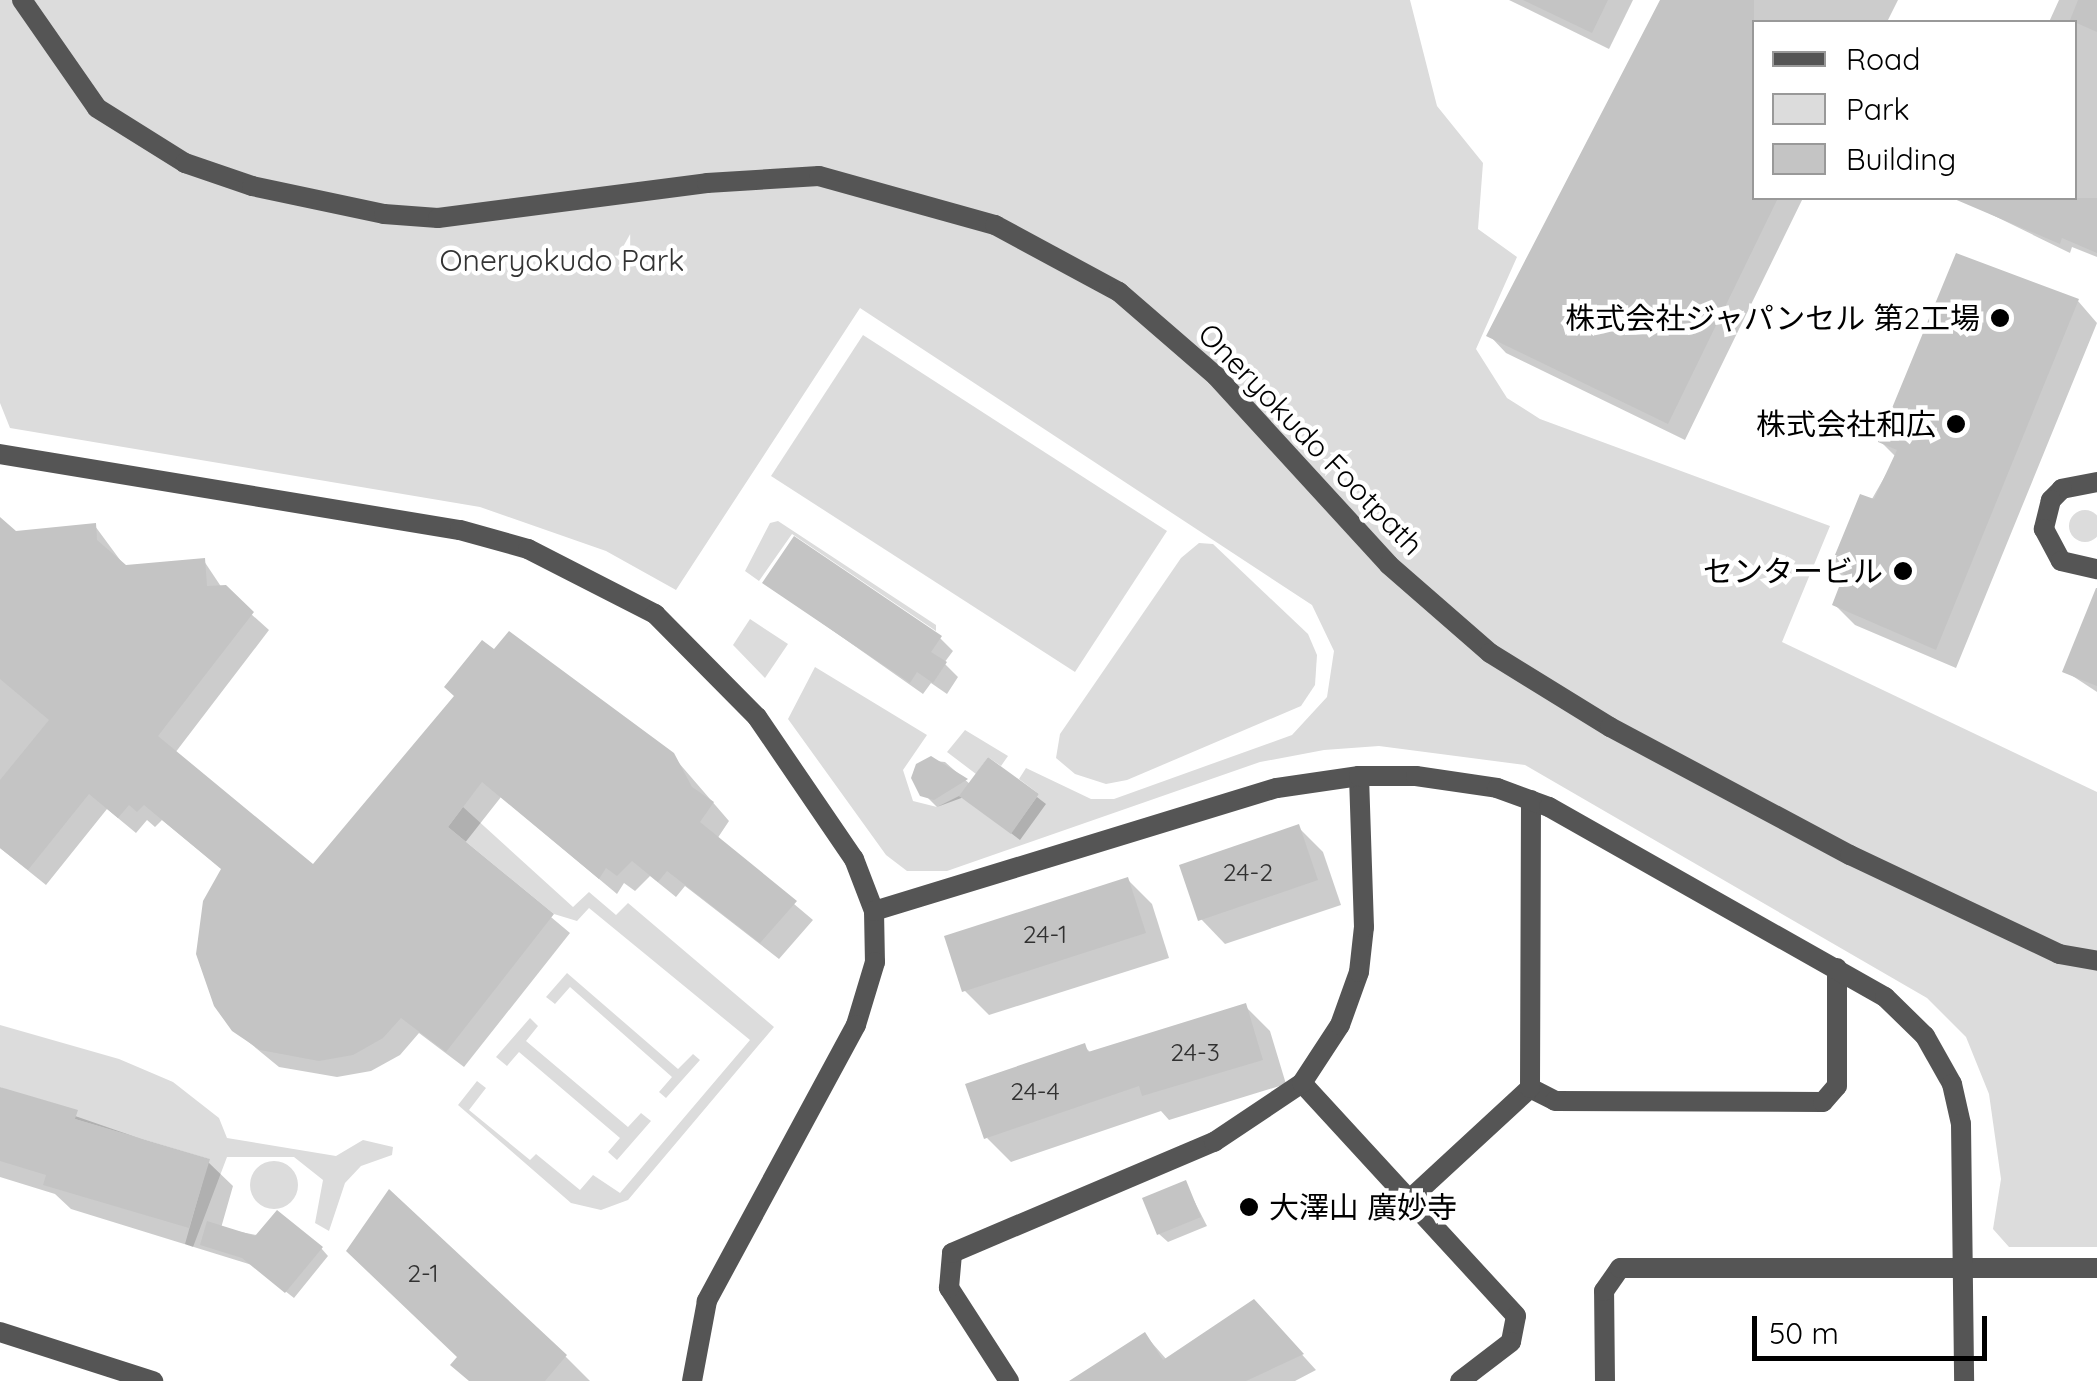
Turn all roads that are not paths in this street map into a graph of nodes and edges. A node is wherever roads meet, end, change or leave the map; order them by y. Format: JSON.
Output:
{"nodes":[{"id":1,"x":22,"y":0,"type":"edge"},
{"id":2,"x":0,"y":454,"type":"edge"},
{"id":3,"x":2097,"y":482,"type":"edge"},
{"id":4,"x":2097,"y":569,"type":"edge"},
{"id":5,"x":1359,"y":776,"type":"junction"},
{"id":6,"x":1531,"y":800,"type":"junction"},
{"id":7,"x":874,"y":910,"type":"junction"},
{"id":8,"x":2097,"y":960,"type":"edge"},
{"id":9,"x":1837,"y":968,"type":"junction"},
{"id":10,"x":1302,"y":1082,"type":"junction"},
{"id":11,"x":1530,"y":1088,"type":"junction"},
{"id":12,"x":1411,"y":1198,"type":"junction"},
{"id":13,"x":1964,"y":1268,"type":"junction"},
{"id":14,"x":2097,"y":1268,"type":"edge"},
{"id":15,"x":0,"y":1332,"type":"edge"},
{"id":16,"x":153,"y":1381,"type":"edge"},
{"id":17,"x":692,"y":1381,"type":"edge"},
{"id":18,"x":1009,"y":1381,"type":"edge"},
{"id":19,"x":1460,"y":1381,"type":"edge"},
{"id":20,"x":1605,"y":1381,"type":"edge"},
{"id":21,"x":1964,"y":1381,"type":"edge"}],
"edges":[{"from":1,"to":8,"type":"street","name":"Oneryokudo Footpath"},
{"from":2,"to":7,"type":"street"},
{"from":3,"to":4,"type":"street"},
{"from":5,"to":6,"type":"street"},
{"from":5,"to":7,"type":"street"},
{"from":5,"to":10,"type":"street"},
{"from":6,"to":9,"type":"street"},
{"from":6,"to":11,"type":"street"},
{"from":7,"to":17,"type":"street"},
{"from":9,"to":11,"type":"street"},
{"from":9,"to":13,"type":"street"},
{"from":10,"to":12,"type":"street"},
{"from":10,"to":18,"type":"street"},
{"from":11,"to":12,"type":"street"},
{"from":12,"to":19,"type":"street"},
{"from":13,"to":14,"type":"street"},
{"from":13,"to":20,"type":"street"},
{"from":13,"to":21,"type":"street"},
{"from":15,"to":16,"type":"street"}]}
